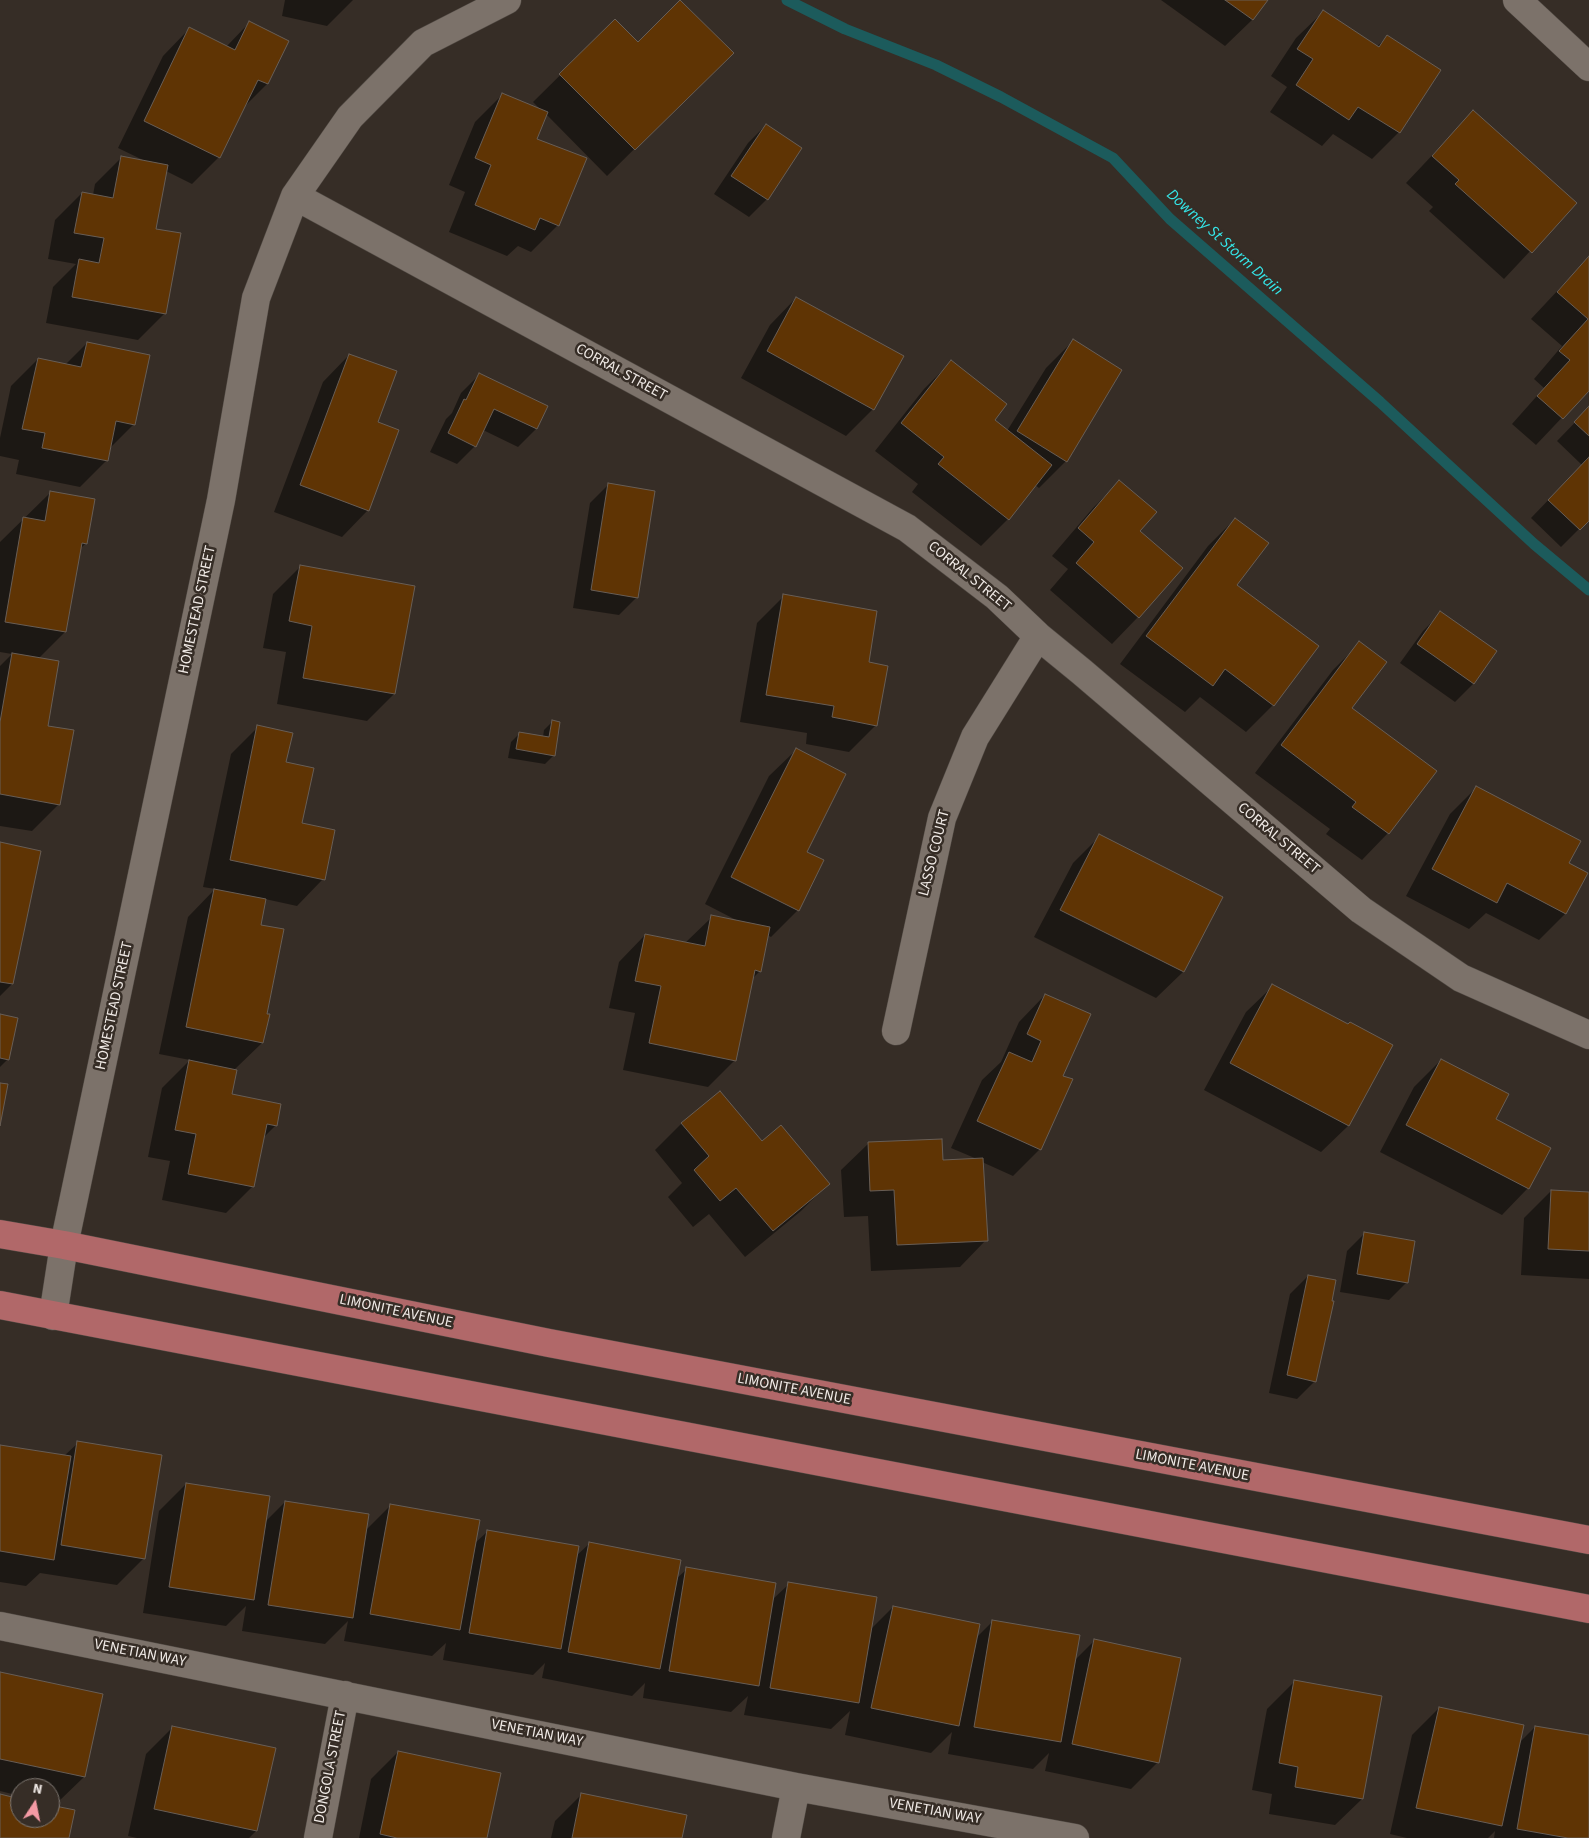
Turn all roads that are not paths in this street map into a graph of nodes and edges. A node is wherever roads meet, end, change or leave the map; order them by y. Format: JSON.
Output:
{"nodes":[{"id":1,"x":507,"y":0,"type":"edge"},
{"id":2,"x":1517,"y":0,"type":"edge"},
{"id":3,"x":1589,"y":67,"type":"edge"},
{"id":4,"x":295,"y":196,"type":"junction"},
{"id":5,"x":1038,"y":636,"type":"junction"},
{"id":6,"x":896,"y":1030,"type":"dead end"},
{"id":7,"x":1589,"y":1035,"type":"edge"},
{"id":8,"x":0,"y":1234,"type":"edge"},
{"id":9,"x":64,"y":1245,"type":"junction"},
{"id":10,"x":0,"y":1305,"type":"edge"},
{"id":11,"x":53,"y":1316,"type":"junction"},
{"id":12,"x":1589,"y":1540,"type":"edge"},
{"id":13,"x":1589,"y":1609,"type":"edge"},
{"id":14,"x":0,"y":1626,"type":"edge"},
{"id":15,"x":345,"y":1695,"type":"junction"},
{"id":16,"x":796,"y":1787,"type":"junction"},
{"id":17,"x":318,"y":1838,"type":"edge"},
{"id":18,"x":786,"y":1838,"type":"edge"},
{"id":19,"x":1075,"y":1838,"type":"edge"}],
"edges":[{"from":1,"to":4,"type":"street","name":"HOMESTEAD STREET"},
{"from":2,"to":3,"type":"street"},
{"from":4,"to":5,"type":"street","name":"CORRAL STREET"},
{"from":4,"to":9,"type":"street","name":"HOMESTEAD STREET"},
{"from":5,"to":6,"type":"street","name":"LASSO COURT"},
{"from":5,"to":7,"type":"street","name":"CORRAL STREET"},
{"from":8,"to":9,"type":"main road","name":"LIMONITE AVENUE"},
{"from":9,"to":11,"type":"street","name":"HOMESTEAD STREET"},
{"from":9,"to":12,"type":"main road","name":"LIMONITE AVENUE"},
{"from":10,"to":11,"type":"main road"},
{"from":11,"to":13,"type":"main road"},
{"from":14,"to":15,"type":"street","name":"VENETIAN WAY"},
{"from":15,"to":16,"type":"street","name":"VENETIAN WAY"},
{"from":15,"to":17,"type":"street","name":"DONGOLA STREET"},
{"from":16,"to":18,"type":"street"},
{"from":16,"to":19,"type":"street","name":"VENETIAN WAY"}]}
